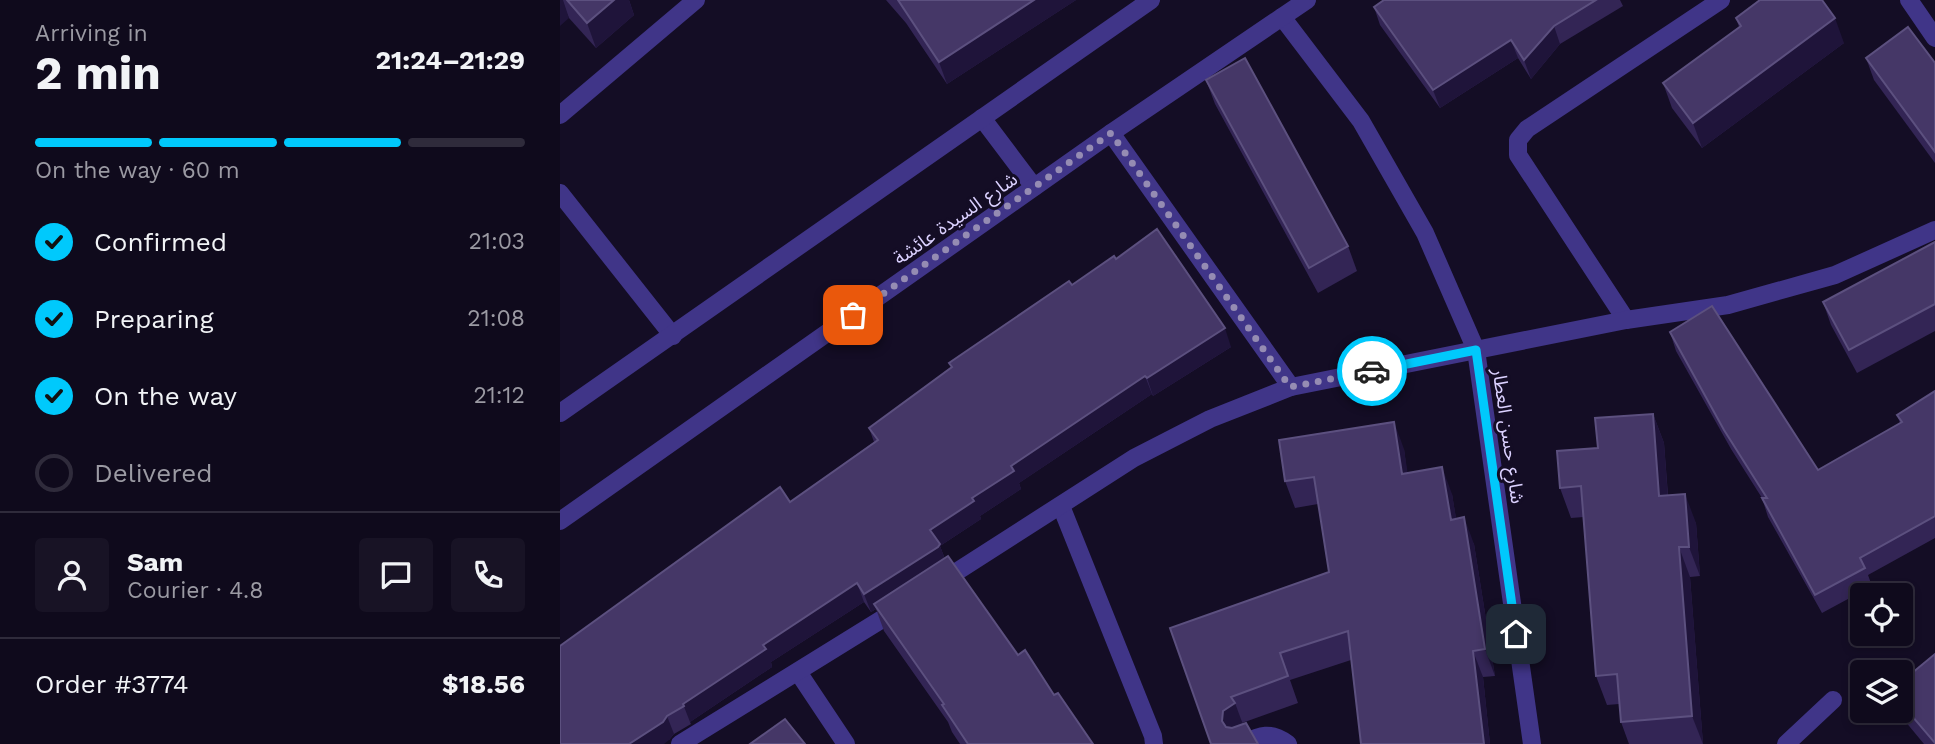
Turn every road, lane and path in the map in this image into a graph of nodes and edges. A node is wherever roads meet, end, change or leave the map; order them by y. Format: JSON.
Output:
{"nodes":[{"id":1,"x":696,"y":0,"type":"edge"},
{"id":2,"x":1151,"y":0,"type":"edge"},
{"id":3,"x":1307,"y":0,"type":"edge"},
{"id":4,"x":1721,"y":0,"type":"edge"},
{"id":5,"x":1909,"y":0,"type":"edge"},
{"id":6,"x":1283,"y":17,"type":"junction"},
{"id":7,"x":1935,"y":38,"type":"edge"},
{"id":8,"x":560,"y":115,"type":"edge"},
{"id":9,"x":982,"y":118,"type":"junction"},
{"id":10,"x":1111,"y":133,"type":"junction"},
{"id":11,"x":1034,"y":187,"type":"junction"},
{"id":12,"x":560,"y":193,"type":"edge"},
{"id":13,"x":1935,"y":230,"type":"edge"},
{"id":14,"x":1626,"y":320,"type":"junction"},
{"id":15,"x":673,"y":336,"type":"junction"},
{"id":16,"x":1476,"y":350,"type":"junction"},
{"id":17,"x":1290,"y":387,"type":"junction"},
{"id":18,"x":560,"y":413,"type":"edge"},
{"id":19,"x":1061,"y":506,"type":"junction"},
{"id":20,"x":560,"y":521,"type":"edge"},
{"id":21,"x":798,"y":672,"type":"junction"},
{"id":22,"x":1833,"y":699,"type":"dead end"},
{"id":23,"x":680,"y":744,"type":"edge"},
{"id":24,"x":846,"y":744,"type":"edge"},
{"id":25,"x":1154,"y":744,"type":"edge"},
{"id":26,"x":1242,"y":744,"type":"edge"},
{"id":27,"x":1288,"y":744,"type":"edge"},
{"id":28,"x":1532,"y":744,"type":"edge"},
{"id":29,"x":1786,"y":744,"type":"edge"}],
"edges":[{"from":1,"to":8,"type":"street"},
{"from":2,"to":9,"type":"street"},
{"from":3,"to":6,"type":"street","name":"شارع السيدة عائشة"},
{"from":4,"to":14,"type":"street"},
{"from":5,"to":7,"type":"street"},
{"from":6,"to":10,"type":"street","name":"شارع السيدة عائشة"},
{"from":6,"to":16,"type":"street","name":"شارع حسن العطار"},
{"from":9,"to":11,"type":"street"},
{"from":9,"to":15,"type":"street"},
{"from":10,"to":11,"type":"street","name":"شارع السيدة عائشة"},
{"from":10,"to":17,"type":"street"},
{"from":11,"to":20,"type":"street","name":"شارع السيدة عائشة"},
{"from":12,"to":15,"type":"street"},
{"from":13,"to":14,"type":"street"},
{"from":14,"to":16,"type":"street"},
{"from":15,"to":18,"type":"street"},
{"from":16,"to":17,"type":"street"},
{"from":16,"to":28,"type":"street","name":"شارع حسن العطار"},
{"from":17,"to":19,"type":"street"},
{"from":19,"to":21,"type":"street"},
{"from":19,"to":25,"type":"street"},
{"from":21,"to":23,"type":"street"},
{"from":21,"to":24,"type":"street"},
{"from":22,"to":29,"type":"street"},
{"from":26,"to":27,"type":"street"}]}
